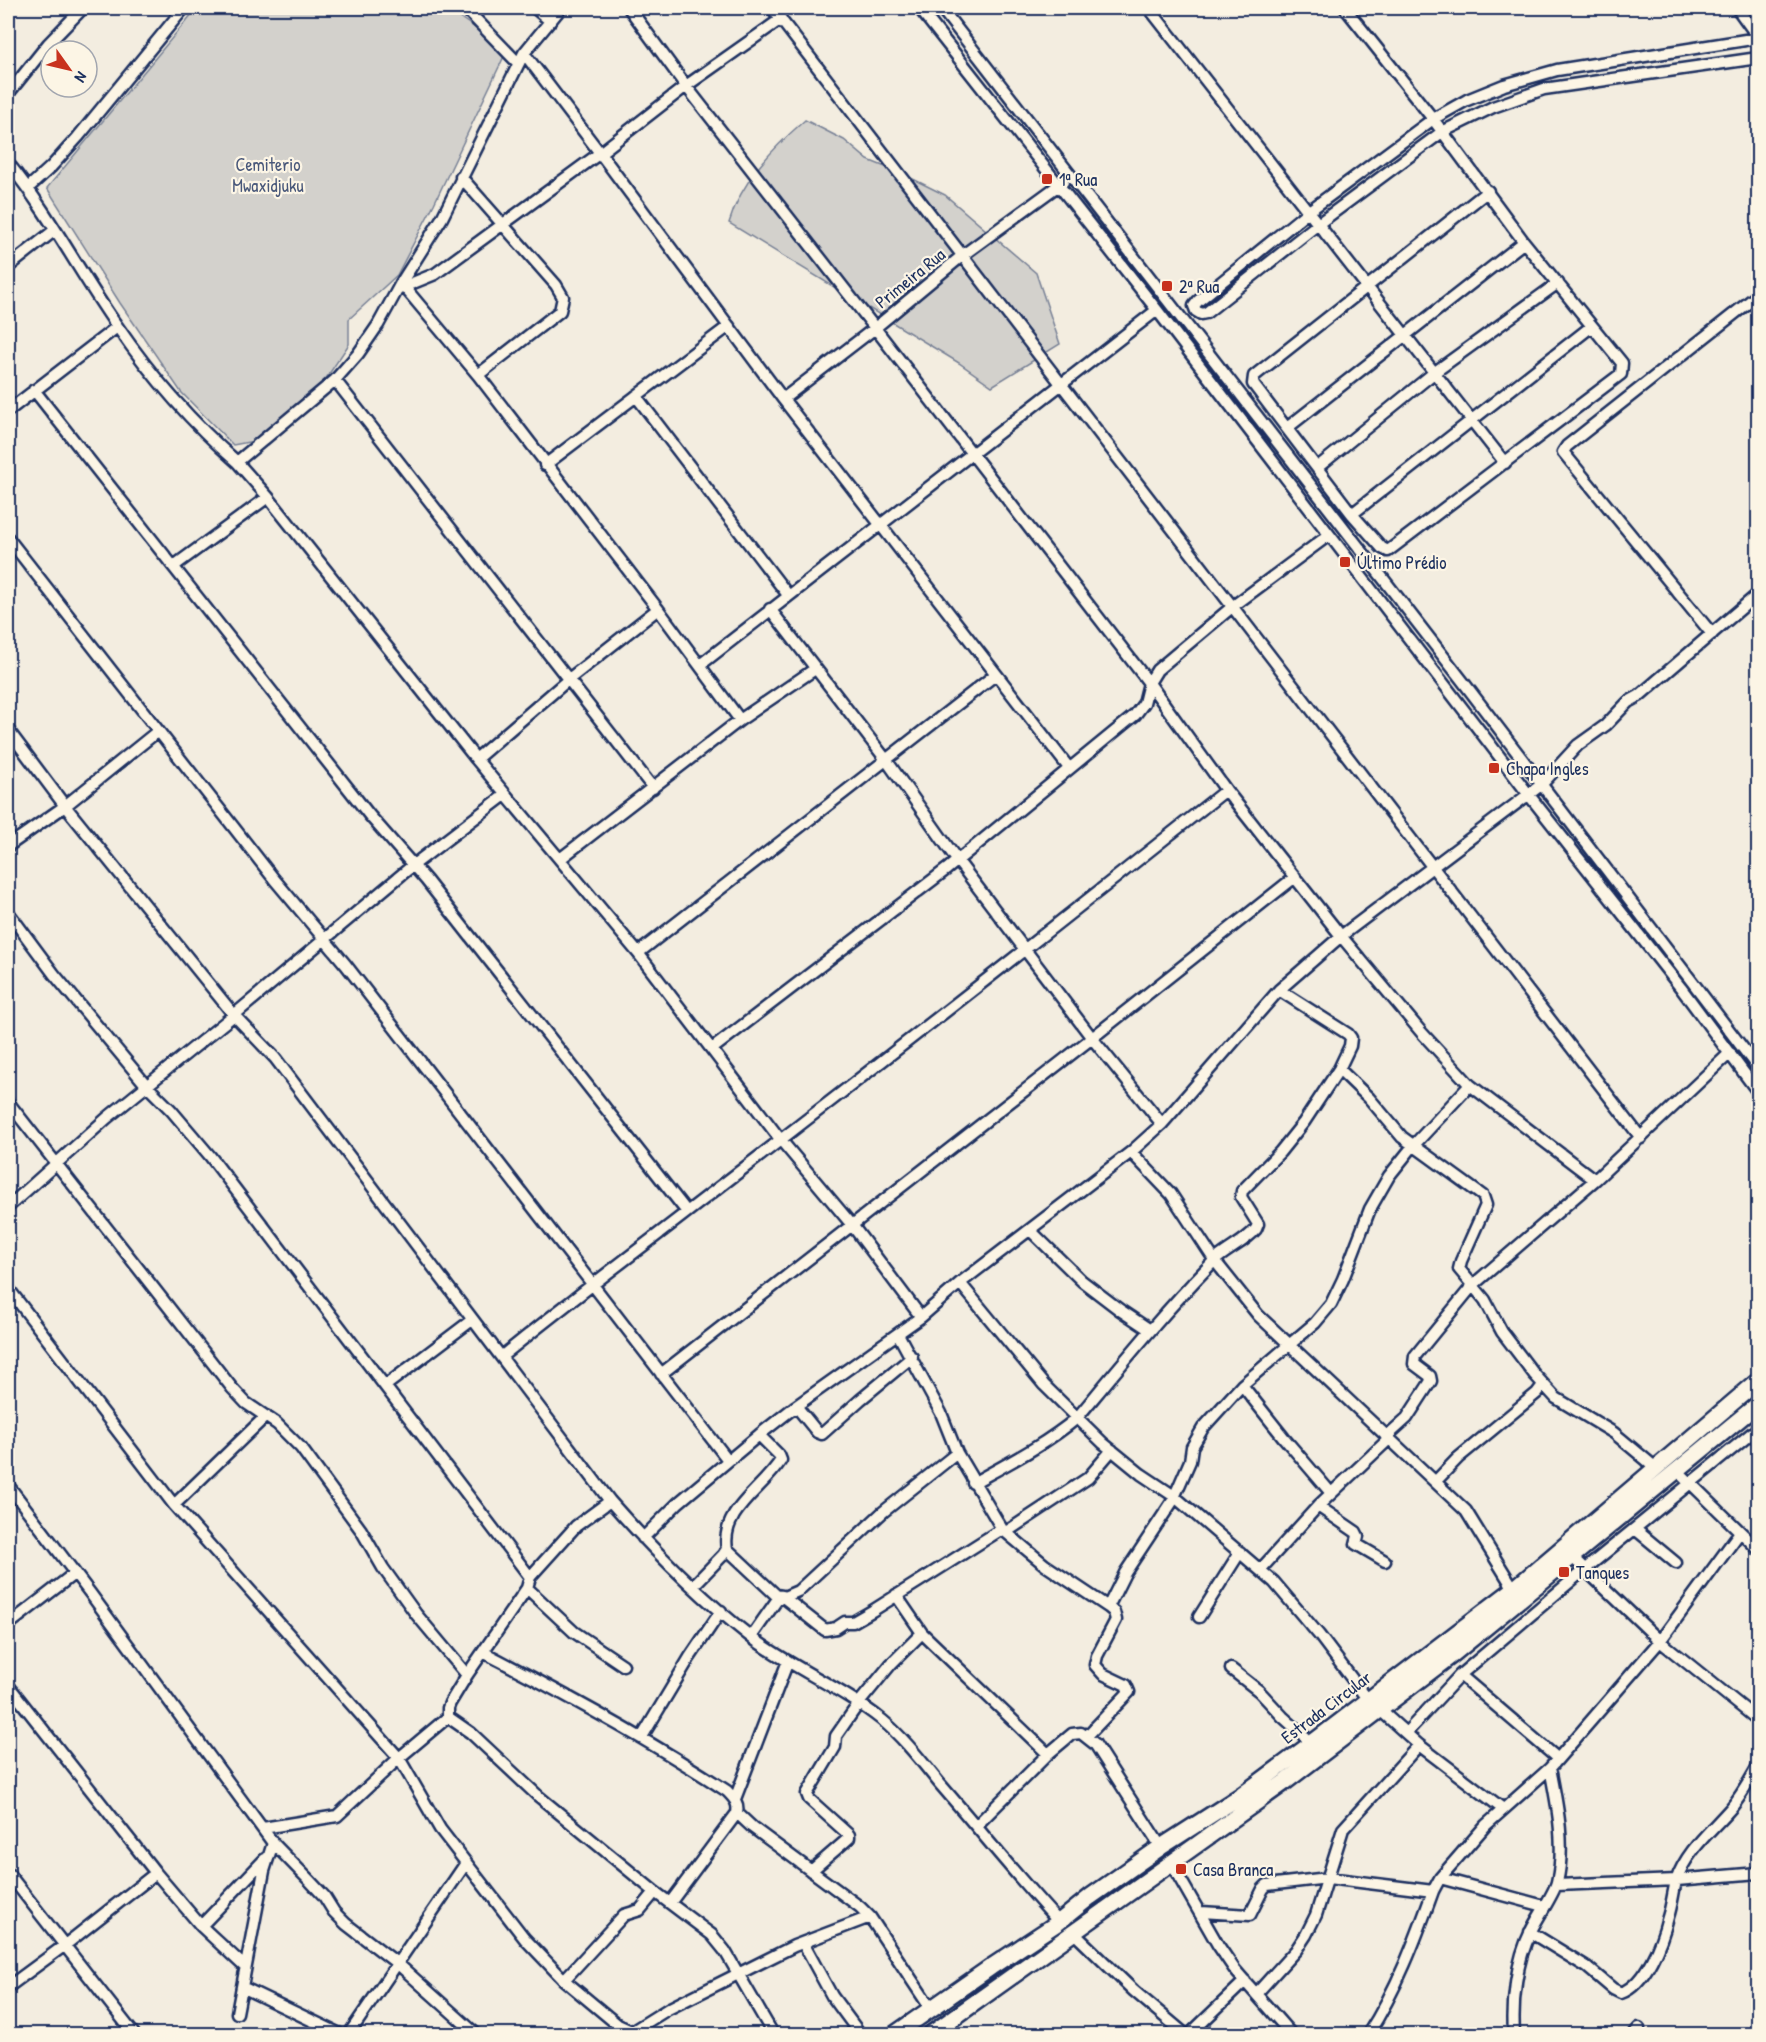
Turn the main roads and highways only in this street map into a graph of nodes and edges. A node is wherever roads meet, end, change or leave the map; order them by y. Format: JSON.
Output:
{"nodes":[{"id":1,"x":1758,"y":1381,"type":"edge"},
{"id":2,"x":1758,"y":1404,"type":"edge"},
{"id":3,"x":1374,"y":1705,"type":"junction"},
{"id":4,"x":940,"y":2032,"type":"edge"},
{"id":5,"x":895,"y":2034,"type":"edge"}],
"edges":[{"from":1,"to":3,"type":"main road","name":"Estrada Circular"},
{"from":2,"to":3,"type":"main road"},
{"from":3,"to":4,"type":"main road"},
{"from":3,"to":5,"type":"main road","name":"Estrada Circular"}]}
